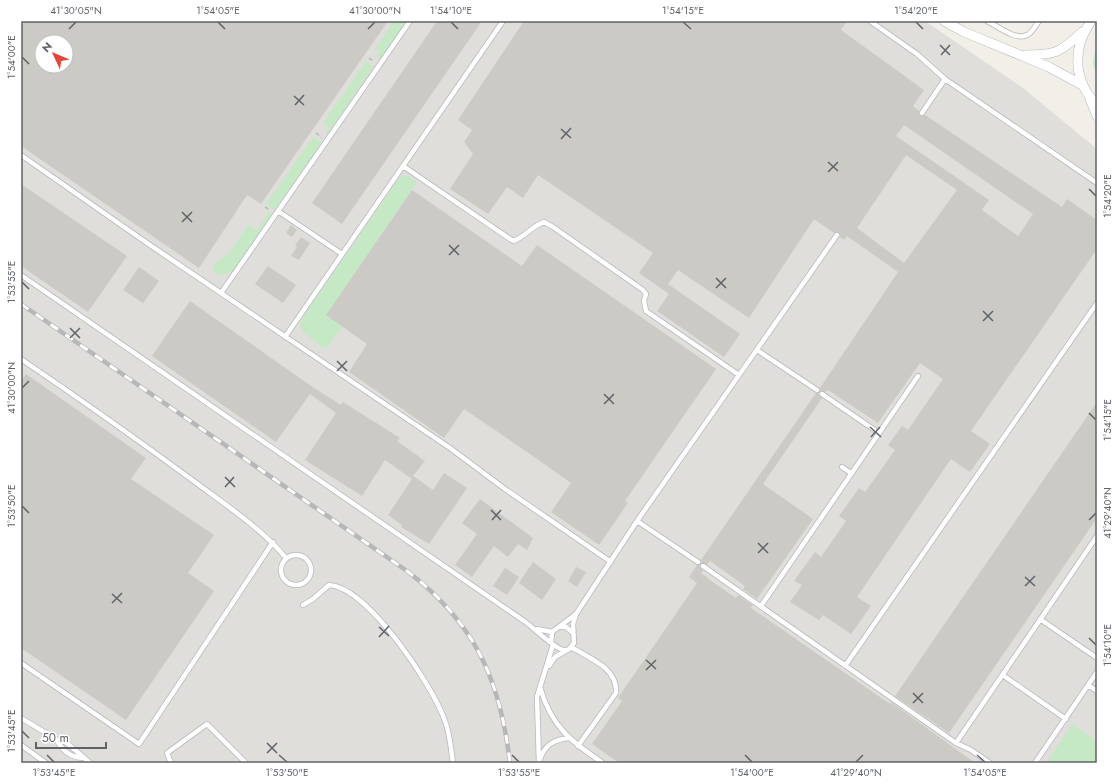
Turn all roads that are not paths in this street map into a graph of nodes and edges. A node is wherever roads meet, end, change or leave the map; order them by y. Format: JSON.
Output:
{"nodes":[{"id":1,"x":410,"y":21,"type":"edge"},
{"id":2,"x":503,"y":21,"type":"edge"},
{"id":3,"x":870,"y":21,"type":"edge"},
{"id":4,"x":944,"y":21,"type":"edge"},
{"id":5,"x":987,"y":21,"type":"edge"},
{"id":6,"x":1039,"y":21,"type":"edge"},
{"id":7,"x":1091,"y":21,"type":"edge"},
{"id":8,"x":1085,"y":30,"type":"junction"},
{"id":9,"x":1021,"y":55,"type":"junction"},
{"id":10,"x":945,"y":79,"type":"junction"},
{"id":11,"x":1082,"y":85,"type":"junction"},
{"id":12,"x":1088,"y":96,"type":"junction"},
{"id":13,"x":1097,"y":104,"type":"edge"},
{"id":14,"x":922,"y":113,"type":"dead end"},
{"id":15,"x":1097,"y":116,"type":"edge"},
{"id":16,"x":21,"y":155,"type":"edge"},
{"id":17,"x":403,"y":166,"type":"junction"},
{"id":18,"x":1097,"y":183,"type":"edge"},
{"id":19,"x":276,"y":212,"type":"junction"},
{"id":20,"x":837,"y":235,"type":"dead end"},
{"id":21,"x":342,"y":254,"type":"junction"},
{"id":22,"x":21,"y":275,"type":"edge"},
{"id":23,"x":221,"y":293,"type":"junction"},
{"id":24,"x":1097,"y":303,"type":"edge"},
{"id":25,"x":285,"y":337,"type":"junction"},
{"id":26,"x":757,"y":350,"type":"junction"},
{"id":27,"x":21,"y":359,"type":"edge"},
{"id":28,"x":739,"y":375,"type":"junction"},
{"id":29,"x":918,"y":376,"type":"dead end"},
{"id":30,"x":817,"y":390,"type":"dead end"},
{"id":31,"x":822,"y":394,"type":"dead end"},
{"id":32,"x":879,"y":433,"type":"junction"},
{"id":33,"x":842,"y":467,"type":"dead end"},
{"id":34,"x":851,"y":473,"type":"junction"},
{"id":35,"x":637,"y":521,"type":"junction"},
{"id":36,"x":1097,"y":536,"type":"edge"},
{"id":37,"x":273,"y":542,"type":"junction"},
{"id":38,"x":286,"y":558,"type":"junction"},
{"id":39,"x":611,"y":562,"type":"junction"},
{"id":40,"x":698,"y":562,"type":"dead end"},
{"id":41,"x":703,"y":566,"type":"dead end"},
{"id":42,"x":303,"y":605,"type":"dead end"},
{"id":43,"x":761,"y":606,"type":"junction"},
{"id":44,"x":576,"y":614,"type":"junction"},
{"id":45,"x":1040,"y":619,"type":"junction"},
{"id":46,"x":561,"y":627,"type":"junction"},
{"id":47,"x":535,"y":628,"type":"junction"},
{"id":48,"x":552,"y":632,"type":"junction"},
{"id":49,"x":573,"y":633,"type":"junction"},
{"id":50,"x":552,"y":644,"type":"junction"},
{"id":51,"x":571,"y":646,"type":"junction"},
{"id":52,"x":564,"y":650,"type":"junction"},
{"id":53,"x":1097,"y":658,"type":"edge"},
{"id":54,"x":21,"y":663,"type":"edge"},
{"id":55,"x":845,"y":666,"type":"junction"},
{"id":56,"x":547,"y":668,"type":"junction"},
{"id":57,"x":1097,"y":672,"type":"edge"},
{"id":58,"x":1004,"y":676,"type":"junction"},
{"id":59,"x":539,"y":685,"type":"junction"},
{"id":60,"x":1088,"y":685,"type":"junction"},
{"id":61,"x":1097,"y":691,"type":"edge"},
{"id":62,"x":21,"y":718,"type":"edge"},
{"id":63,"x":1066,"y":719,"type":"junction"},
{"id":64,"x":568,"y":738,"type":"junction"},
{"id":65,"x":56,"y":739,"type":"junction"},
{"id":66,"x":956,"y":744,"type":"junction"},
{"id":67,"x":21,"y":745,"type":"edge"},
{"id":68,"x":578,"y":746,"type":"junction"},
{"id":69,"x":84,"y":758,"type":"junction"},
{"id":70,"x":46,"y":763,"type":"edge"},
{"id":71,"x":90,"y":763,"type":"edge"},
{"id":72,"x":171,"y":763,"type":"edge"},
{"id":73,"x":246,"y":763,"type":"edge"},
{"id":74,"x":453,"y":763,"type":"edge"},
{"id":75,"x":603,"y":763,"type":"edge"},
{"id":76,"x":990,"y":763,"type":"edge"},
{"id":77,"x":1035,"y":763,"type":"edge"}],
"edges":[{"from":1,"to":19,"type":"lane"},
{"from":2,"to":17,"type":"lane"},
{"from":3,"to":10,"type":"lane"},
{"from":4,"to":9,"type":"street"},
{"from":5,"to":6,"type":"lane"},
{"from":7,"to":8,"type":"street"},
{"from":8,"to":9,"type":"street"},
{"from":8,"to":11,"type":"street"},
{"from":9,"to":11,"type":"street"},
{"from":10,"to":14,"type":"lane"},
{"from":10,"to":18,"type":"lane"},
{"from":11,"to":12,"type":"street"},
{"from":12,"to":13,"type":"street"},
{"from":12,"to":15,"type":"street"},
{"from":16,"to":23,"type":"lane"},
{"from":17,"to":21,"type":"lane"},
{"from":17,"to":28,"type":"lane"},
{"from":19,"to":21,"type":"lane"},
{"from":19,"to":23,"type":"lane"},
{"from":20,"to":26,"type":"lane"},
{"from":21,"to":25,"type":"lane"},
{"from":22,"to":47,"type":"lane"},
{"from":23,"to":25,"type":"lane"},
{"from":24,"to":55,"type":"lane"},
{"from":25,"to":39,"type":"lane"},
{"from":26,"to":28,"type":"lane"},
{"from":26,"to":30,"type":"lane"},
{"from":27,"to":37,"type":"lane"},
{"from":28,"to":35,"type":"lane"},
{"from":29,"to":32,"type":"lane"},
{"from":31,"to":32,"type":"lane"},
{"from":32,"to":34,"type":"lane"},
{"from":33,"to":34,"type":"lane"},
{"from":34,"to":43,"type":"lane"},
{"from":35,"to":39,"type":"lane"},
{"from":35,"to":40,"type":"lane"},
{"from":36,"to":45,"type":"lane"},
{"from":37,"to":38,"type":"lane"},
{"from":37,"to":54,"type":"lane"},
{"from":38,"to":38,"type":"lane"},
{"from":39,"to":44,"type":"lane"},
{"from":41,"to":43,"type":"lane"},
{"from":42,"to":74,"type":"lane"},
{"from":43,"to":55,"type":"lane"},
{"from":44,"to":46,"type":"lane"},
{"from":44,"to":49,"type":"lane"},
{"from":45,"to":53,"type":"lane"},
{"from":45,"to":58,"type":"lane"},
{"from":46,"to":48,"type":"lane"},
{"from":46,"to":49,"type":"lane"},
{"from":47,"to":48,"type":"lane"},
{"from":47,"to":50,"type":"lane"},
{"from":48,"to":50,"type":"lane"},
{"from":49,"to":51,"type":"lane"},
{"from":50,"to":52,"type":"lane"},
{"from":50,"to":56,"type":"lane"},
{"from":51,"to":52,"type":"lane"},
{"from":51,"to":68,"type":"lane"},
{"from":52,"to":56,"type":"lane"},
{"from":55,"to":66,"type":"lane"},
{"from":56,"to":59,"type":"lane"},
{"from":57,"to":60,"type":"lane"},
{"from":58,"to":63,"type":"lane"},
{"from":58,"to":66,"type":"lane"},
{"from":59,"to":64,"type":"lane"},
{"from":59,"to":64,"type":"lane"},
{"from":60,"to":61,"type":"lane"},
{"from":60,"to":63,"type":"lane"},
{"from":62,"to":65,"type":"lane"},
{"from":63,"to":77,"type":"lane"},
{"from":64,"to":68,"type":"lane"},
{"from":65,"to":69,"type":"lane"},
{"from":65,"to":69,"type":"lane"},
{"from":66,"to":76,"type":"lane"},
{"from":67,"to":70,"type":"lane"},
{"from":68,"to":75,"type":"lane"},
{"from":69,"to":71,"type":"lane"},
{"from":72,"to":73,"type":"lane"}]}
